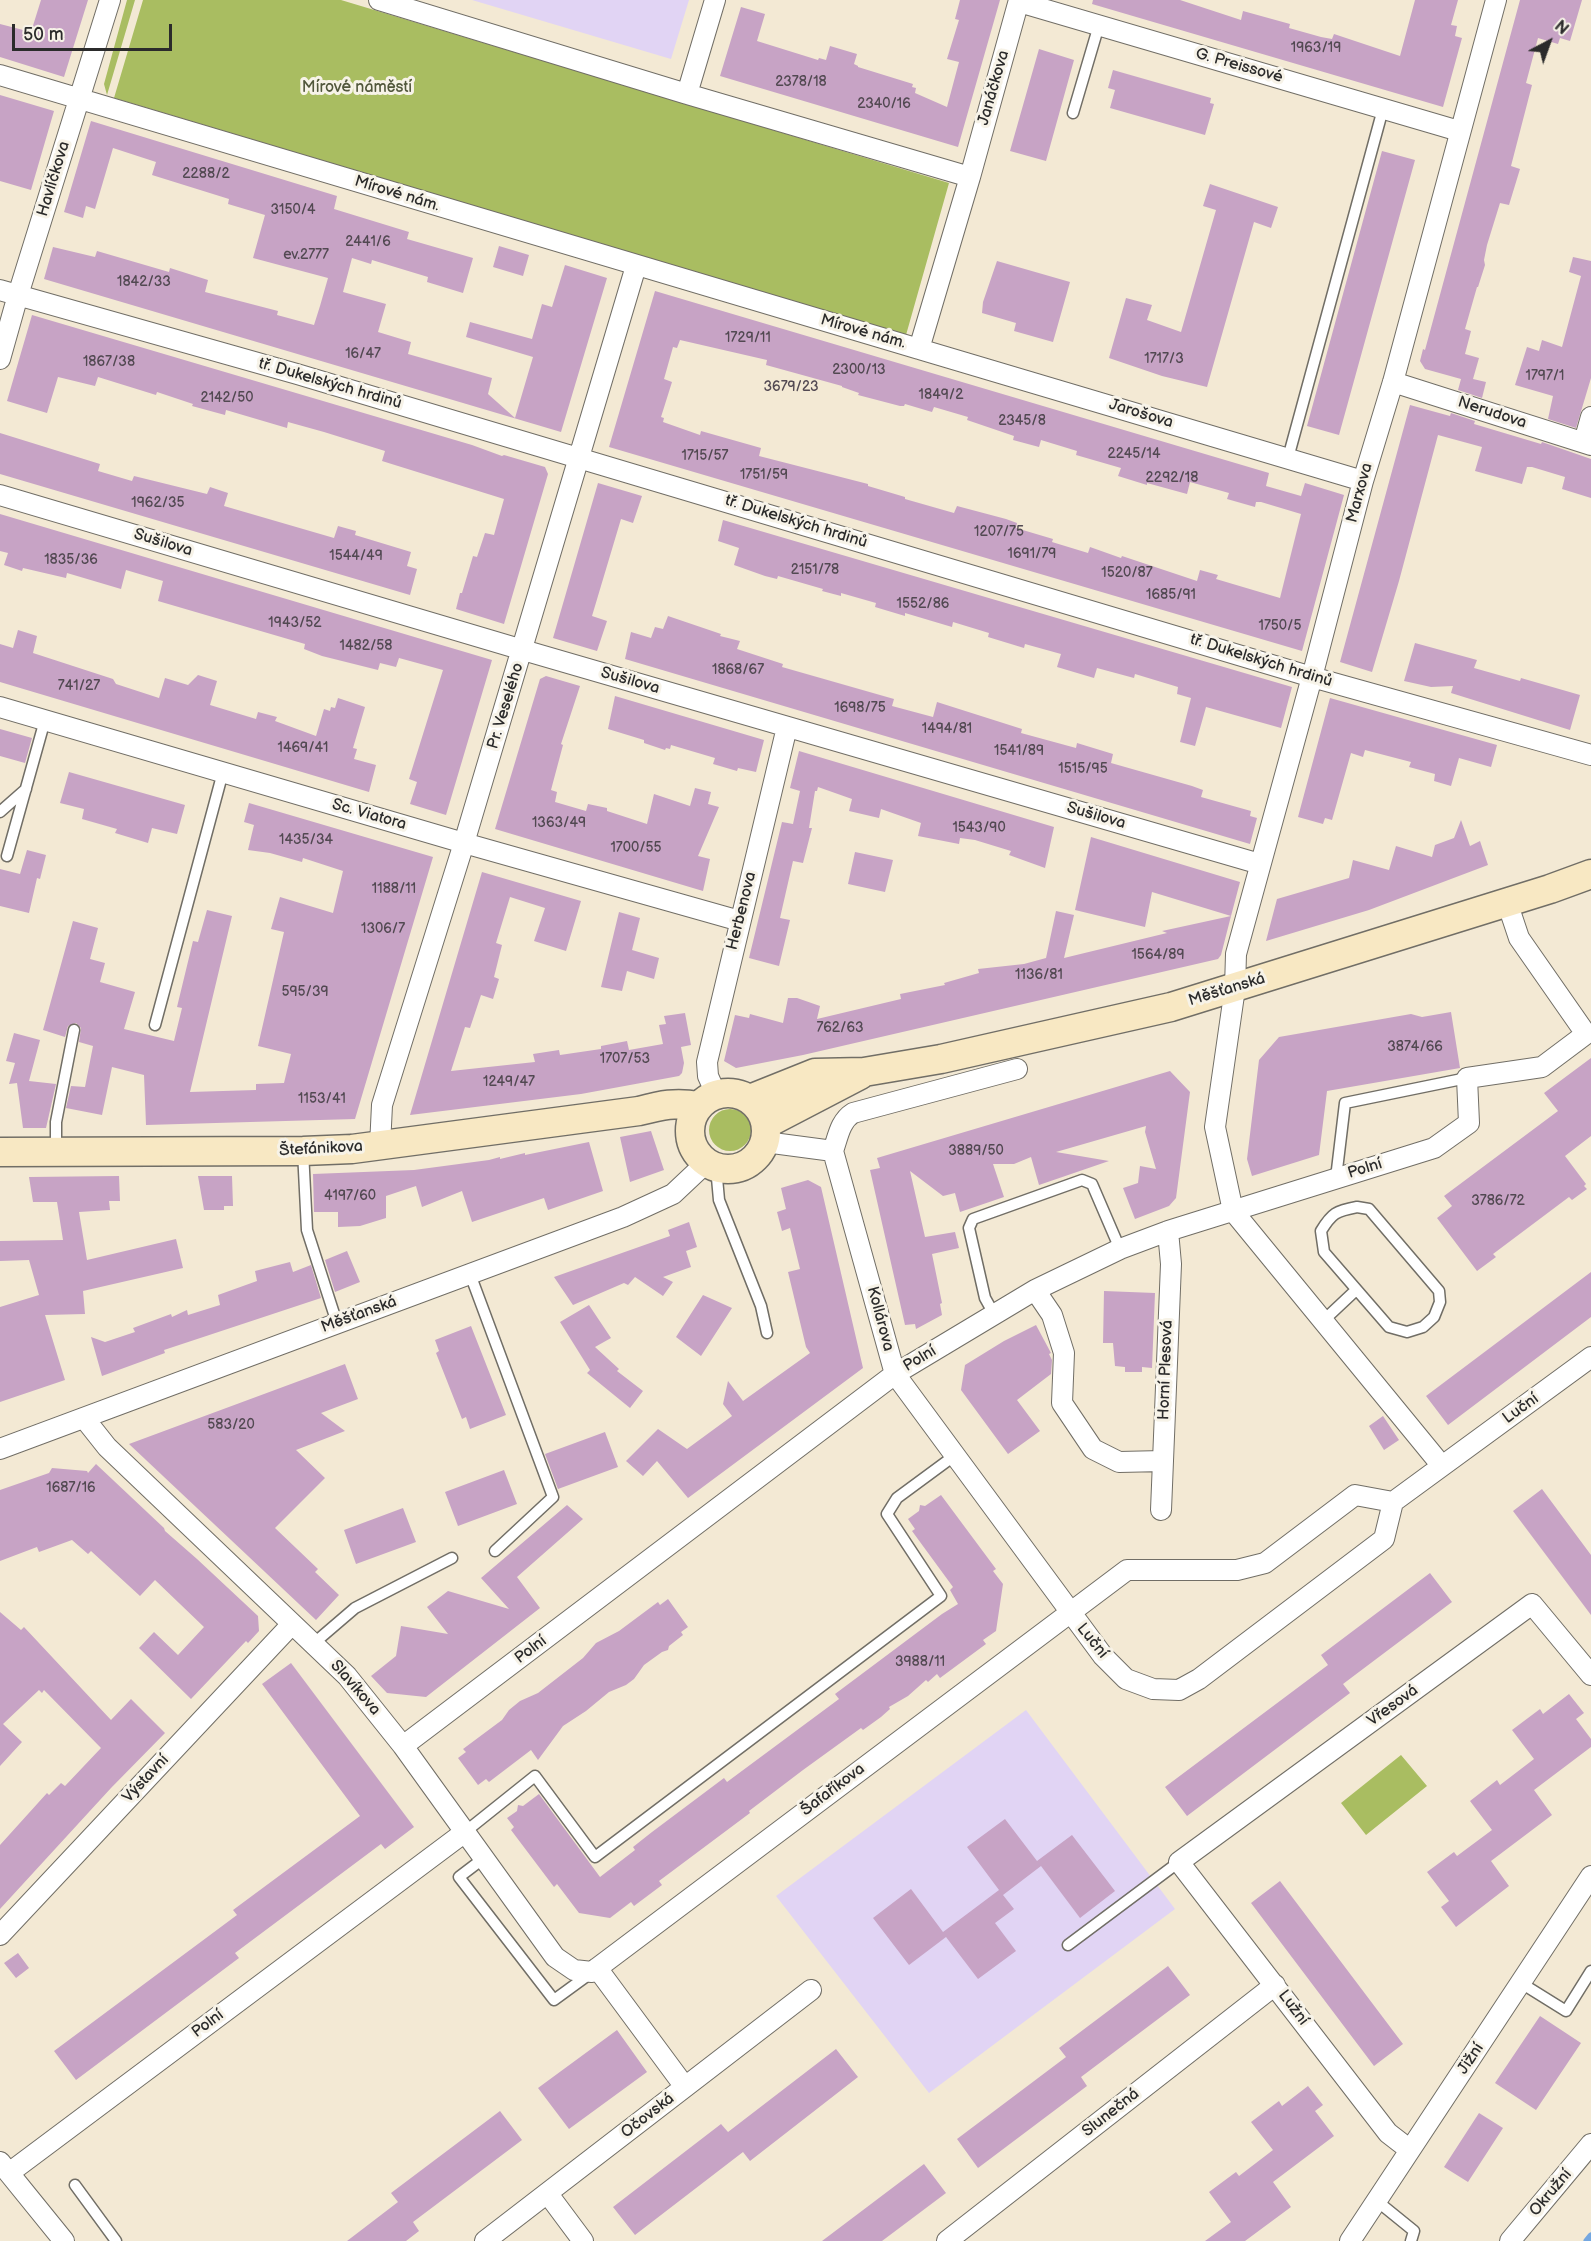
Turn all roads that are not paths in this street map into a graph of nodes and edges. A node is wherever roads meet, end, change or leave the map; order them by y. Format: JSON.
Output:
{"nodes":[{"id":1,"x":110,"y":0,"type":"edge"},
{"id":2,"x":379,"y":0,"type":"edge"},
{"id":3,"x":715,"y":0,"type":"edge"},
{"id":4,"x":1496,"y":0,"type":"edge"},
{"id":5,"x":1019,"y":1,"type":"edge"},
{"id":6,"x":1099,"y":25,"type":"junction"},
{"id":7,"x":0,"y":75,"type":"edge"},
{"id":8,"x":687,"y":94,"type":"junction"},
{"id":9,"x":79,"y":98,"type":"junction"},
{"id":10,"x":1383,"y":109,"type":"junction"},
{"id":11,"x":1073,"y":112,"type":"dead end"},
{"id":12,"x":1459,"y":131,"type":"junction"},
{"id":13,"x":970,"y":177,"type":"junction"},
{"id":14,"x":636,"y":266,"type":"junction"},
{"id":15,"x":9,"y":292,"type":"edge"},
{"id":16,"x":919,"y":349,"type":"junction"},
{"id":17,"x":0,"y":359,"type":"edge"},
{"id":18,"x":1393,"y":382,"type":"junction"},
{"id":19,"x":1591,"y":417,"type":"edge"},
{"id":20,"x":1587,"y":443,"type":"edge"},
{"id":21,"x":580,"y":458,"type":"junction"},
{"id":22,"x":1288,"y":458,"type":"junction"},
{"id":23,"x":1363,"y":481,"type":"junction"},
{"id":24,"x":0,"y":495,"type":"edge"},
{"id":25,"x":523,"y":650,"type":"junction"},
{"id":26,"x":1312,"y":677,"type":"junction"},
{"id":27,"x":0,"y":707,"type":"edge"},
{"id":28,"x":45,"y":720,"type":"junction"},
{"id":29,"x":787,"y":727,"type":"junction"},
{"id":30,"x":1591,"y":755,"type":"edge"},
{"id":31,"x":223,"y":772,"type":"junction"},
{"id":32,"x":26,"y":789,"type":"junction"},
{"id":33,"x":0,"y":812,"type":"edge"},
{"id":34,"x":464,"y":843,"type":"junction"},
{"id":35,"x":7,"y":856,"type":"dead end"},
{"id":36,"x":1260,"y":864,"type":"junction"},
{"id":37,"x":1588,"y":873,"type":"edge"},
{"id":38,"x":1507,"y":903,"type":"junction"},
{"id":39,"x":740,"y":921,"type":"junction"},
{"id":40,"x":1235,"y":988,"type":"junction"},
{"id":41,"x":156,"y":1024,"type":"dead end"},
{"id":42,"x":74,"y":1030,"type":"dead end"},
{"id":43,"x":1017,"y":1069,"type":"dead end"},
{"id":44,"x":864,"y":1072,"type":"junction"},
{"id":45,"x":1467,"y":1078,"type":"junction"},
{"id":46,"x":750,"y":1099,"type":"junction"},
{"id":47,"x":702,"y":1111,"type":"junction"},
{"id":48,"x":765,"y":1133,"type":"junction"},
{"id":49,"x":380,"y":1146,"type":"junction"},
{"id":50,"x":303,"y":1151,"type":"junction"},
{"id":51,"x":833,"y":1151,"type":"junction"},
{"id":52,"x":0,"y":1152,"type":"edge"},
{"id":53,"x":56,"y":1152,"type":"junction"},
{"id":54,"x":712,"y":1165,"type":"junction"},
{"id":55,"x":1336,"y":1178,"type":"junction"},
{"id":56,"x":1233,"y":1211,"type":"junction"},
{"id":57,"x":1168,"y":1231,"type":"junction"},
{"id":58,"x":1120,"y":1249,"type":"junction"},
{"id":59,"x":470,"y":1274,"type":"junction"},
{"id":60,"x":1035,"y":1290,"type":"junction"},
{"id":61,"x":1356,"y":1290,"type":"junction"},
{"id":62,"x":994,"y":1314,"type":"junction"},
{"id":63,"x":1323,"y":1321,"type":"junction"},
{"id":64,"x":337,"y":1323,"type":"junction"},
{"id":65,"x":767,"y":1334,"type":"dead end"},
{"id":66,"x":1591,"y":1358,"type":"edge"},
{"id":67,"x":895,"y":1374,"type":"junction"},
{"id":68,"x":84,"y":1418,"type":"junction"},
{"id":69,"x":0,"y":1449,"type":"edge"},
{"id":70,"x":954,"y":1456,"type":"junction"},
{"id":71,"x":1163,"y":1461,"type":"junction"},
{"id":72,"x":1442,"y":1466,"type":"junction"},
{"id":73,"x":1393,"y":1502,"type":"junction"},
{"id":74,"x":1161,"y":1510,"type":"dead end"},
{"id":75,"x":495,"y":1551,"type":"dead end"},
{"id":76,"x":452,"y":1558,"type":"dead end"},
{"id":77,"x":1069,"y":1612,"type":"junction"},
{"id":78,"x":292,"y":1624,"type":"junction"},
{"id":79,"x":313,"y":1644,"type":"junction"},
{"id":80,"x":1591,"y":1675,"type":"edge"},
{"id":81,"x":403,"y":1746,"type":"junction"},
{"id":82,"x":465,"y":1832,"type":"junction"},
{"id":83,"x":484,"y":1858,"type":"junction"},
{"id":84,"x":1179,"y":1862,"type":"junction"},
{"id":85,"x":1591,"y":1876,"type":"edge"},
{"id":86,"x":0,"y":1935,"type":"edge"},
{"id":87,"x":1068,"y":1945,"type":"dead end"},
{"id":88,"x":595,"y":1970,"type":"junction"},
{"id":89,"x":1591,"y":1971,"type":"edge"},
{"id":90,"x":1521,"y":1983,"type":"junction"},
{"id":91,"x":1275,"y":1984,"type":"junction"},
{"id":92,"x":811,"y":1990,"type":"dead end"},
{"id":93,"x":685,"y":2087,"type":"junction"},
{"id":94,"x":1591,"y":2144,"type":"edge"},
{"id":95,"x":1410,"y":2150,"type":"junction"},
{"id":96,"x":5,"y":2168,"type":"edge"},
{"id":97,"x":75,"y":2185,"type":"dead end"},
{"id":98,"x":548,"y":2194,"type":"junction"},
{"id":99,"x":1377,"y":2201,"type":"junction"},
{"id":100,"x":64,"y":2241,"type":"edge"},
{"id":101,"x":116,"y":2241,"type":"edge"},
{"id":102,"x":485,"y":2241,"type":"edge"},
{"id":103,"x":583,"y":2241,"type":"edge"},
{"id":104,"x":947,"y":2241,"type":"edge"},
{"id":105,"x":1350,"y":2241,"type":"edge"},
{"id":106,"x":1411,"y":2241,"type":"edge"},
{"id":107,"x":1510,"y":2241,"type":"edge"}],
"edges":[{"from":1,"to":9,"type":"street","name":"Havlíčkova"},
{"from":2,"to":8,"type":"street"},
{"from":3,"to":8,"type":"street"},
{"from":4,"to":12,"type":"street","name":"Marxova"},
{"from":5,"to":6,"type":"street","name":"G. Preissové"},
{"from":5,"to":13,"type":"street","name":"Janáčkova"},
{"from":6,"to":10,"type":"street","name":"G. Preissové"},
{"from":6,"to":11,"type":"lane"},
{"from":7,"to":9,"type":"street","name":"Mírové nám."},
{"from":8,"to":13,"type":"street"},
{"from":9,"to":14,"type":"street","name":"Mírové nám."},
{"from":9,"to":15,"type":"street","name":"Havlíčkova"},
{"from":10,"to":12,"type":"street","name":"G. Preissové"},
{"from":10,"to":22,"type":"lane"},
{"from":12,"to":18,"type":"street","name":"Marxova"},
{"from":13,"to":16,"type":"street","name":"Mírové nám."},
{"from":14,"to":16,"type":"street","name":"Mírové nám."},
{"from":14,"to":21,"type":"street","name":"Pr. Veselého"},
{"from":15,"to":17,"type":"street","name":"Havlíčkova"},
{"from":15,"to":21,"type":"street","name":"tř. Dukelských hrdinů"},
{"from":16,"to":22,"type":"street","name":"Jarošova"},
{"from":18,"to":20,"type":"street","name":"Nerudova"},
{"from":18,"to":23,"type":"street","name":"Marxova"},
{"from":19,"to":20,"type":"street"},
{"from":21,"to":25,"type":"street","name":"Pr. Veselého"},
{"from":21,"to":26,"type":"street","name":"tř. Dukelských hrdinů"},
{"from":22,"to":23,"type":"street","name":"Jarošova"},
{"from":23,"to":26,"type":"street","name":"Marxova"},
{"from":24,"to":25,"type":"street","name":"Sušilova"},
{"from":25,"to":29,"type":"street","name":"Sušilova"},
{"from":25,"to":34,"type":"street","name":"Pr. Veselého"},
{"from":26,"to":30,"type":"street","name":"tř. Dukelských hrdinů"},
{"from":26,"to":36,"type":"street","name":"Marxova"},
{"from":27,"to":28,"type":"street","name":"Sc. Viatora"},
{"from":28,"to":31,"type":"street","name":"Sc. Viatora"},
{"from":28,"to":32,"type":"lane"},
{"from":29,"to":36,"type":"street","name":"Sušilova"},
{"from":29,"to":39,"type":"street","name":"Herbenova"},
{"from":31,"to":34,"type":"street","name":"Sc. Viatora"},
{"from":31,"to":41,"type":"lane"},
{"from":32,"to":33,"type":"lane"},
{"from":32,"to":35,"type":"lane"},
{"from":34,"to":39,"type":"street","name":"Sc. Viatora"},
{"from":34,"to":49,"type":"street","name":"Pr. Veselého"},
{"from":36,"to":40,"type":"street","name":"Marxova"},
{"from":37,"to":38,"type":"main road","name":"Měšťanská"},
{"from":38,"to":40,"type":"main road","name":"Měšťanská"},
{"from":38,"to":45,"type":"street"},
{"from":39,"to":47,"type":"street","name":"Herbenova"},
{"from":40,"to":44,"type":"main road","name":"Měšťanská"},
{"from":40,"to":56,"type":"street"},
{"from":42,"to":53,"type":"lane"},
{"from":43,"to":51,"type":"street"},
{"from":44,"to":46,"type":"main road","name":"Měšťanská"},
{"from":44,"to":48,"type":"main road","name":"Měšťanská"},
{"from":45,"to":55,"type":"street","name":"Polní"},
{"from":45,"to":55,"type":"lane"},
{"from":46,"to":47,"type":"main road"},
{"from":46,"to":48,"type":"main road"},
{"from":47,"to":49,"type":"main road","name":"Štefánikova"},
{"from":47,"to":54,"type":"main road"},
{"from":48,"to":51,"type":"street"},
{"from":48,"to":54,"type":"main road"},
{"from":49,"to":50,"type":"main road","name":"Štefánikova"},
{"from":50,"to":53,"type":"main road","name":"Štefánikova"},
{"from":50,"to":64,"type":"lane"},
{"from":51,"to":67,"type":"street","name":"Kollárova"},
{"from":52,"to":53,"type":"main road","name":"Štefánikova"},
{"from":54,"to":59,"type":"street","name":"Měšťanská"},
{"from":54,"to":65,"type":"lane"},
{"from":55,"to":56,"type":"street","name":"Polní"},
{"from":56,"to":57,"type":"street","name":"Polní"},
{"from":56,"to":63,"type":"street"},
{"from":57,"to":58,"type":"street","name":"Polní"},
{"from":57,"to":71,"type":"street","name":"Horní Plesová"},
{"from":58,"to":60,"type":"street","name":"Polní"},
{"from":58,"to":62,"type":"lane"},
{"from":59,"to":64,"type":"street","name":"Měšťanská"},
{"from":59,"to":75,"type":"lane"},
{"from":60,"to":62,"type":"street","name":"Polní"},
{"from":60,"to":71,"type":"street"},
{"from":61,"to":61,"type":"lane"},
{"from":61,"to":63,"type":"lane"},
{"from":62,"to":67,"type":"street","name":"Polní"},
{"from":63,"to":72,"type":"street"},
{"from":64,"to":68,"type":"street","name":"Měšťanská"},
{"from":66,"to":72,"type":"street","name":"Luční"},
{"from":67,"to":70,"type":"street","name":"Kollárova"},
{"from":67,"to":81,"type":"street","name":"Polní"},
{"from":68,"to":69,"type":"street","name":"Měšťanská"},
{"from":68,"to":78,"type":"street","name":"Slavíkova"},
{"from":70,"to":77,"type":"street","name":"Kollárova"},
{"from":70,"to":82,"type":"lane"},
{"from":71,"to":74,"type":"street","name":"Horní Plesová"},
{"from":72,"to":73,"type":"street","name":"Luční"},
{"from":73,"to":77,"type":"street","name":"Luční"},
{"from":73,"to":77,"type":"street","name":"Luční"},
{"from":76,"to":79,"type":"lane"},
{"from":77,"to":88,"type":"street","name":"Šafaříkova"},
{"from":78,"to":79,"type":"street","name":"Slavíkova"},
{"from":78,"to":86,"type":"street","name":"Výstavní"},
{"from":79,"to":81,"type":"street","name":"Slavíkova"},
{"from":80,"to":84,"type":"street","name":"Vřesová"},
{"from":81,"to":82,"type":"street","name":"Slavíkova"},
{"from":82,"to":83,"type":"street","name":"Slavíkova"},
{"from":82,"to":96,"type":"street","name":"Polní"},
{"from":83,"to":88,"type":"street","name":"Slavíkova"},
{"from":83,"to":88,"type":"lane"},
{"from":84,"to":87,"type":"lane"},
{"from":84,"to":91,"type":"street","name":"Lužní"},
{"from":85,"to":90,"type":"street","name":"Jižní"},
{"from":88,"to":93,"type":"street"},
{"from":89,"to":90,"type":"lane"},
{"from":90,"to":95,"type":"street","name":"Jižní"},
{"from":91,"to":95,"type":"street","name":"Lužní"},
{"from":91,"to":104,"type":"street","name":"Slunečná"},
{"from":92,"to":93,"type":"street","name":"Očovská"},
{"from":93,"to":98,"type":"street","name":"Očovská"},
{"from":94,"to":107,"type":"street","name":"Okružní"},
{"from":95,"to":99,"type":"street","name":"Jižní"},
{"from":96,"to":100,"type":"street"},
{"from":97,"to":101,"type":"lane"},
{"from":98,"to":102,"type":"street","name":"Očovská"},
{"from":98,"to":103,"type":"street"},
{"from":99,"to":105,"type":"street","name":"Jižní"},
{"from":99,"to":106,"type":"lane"}]}
